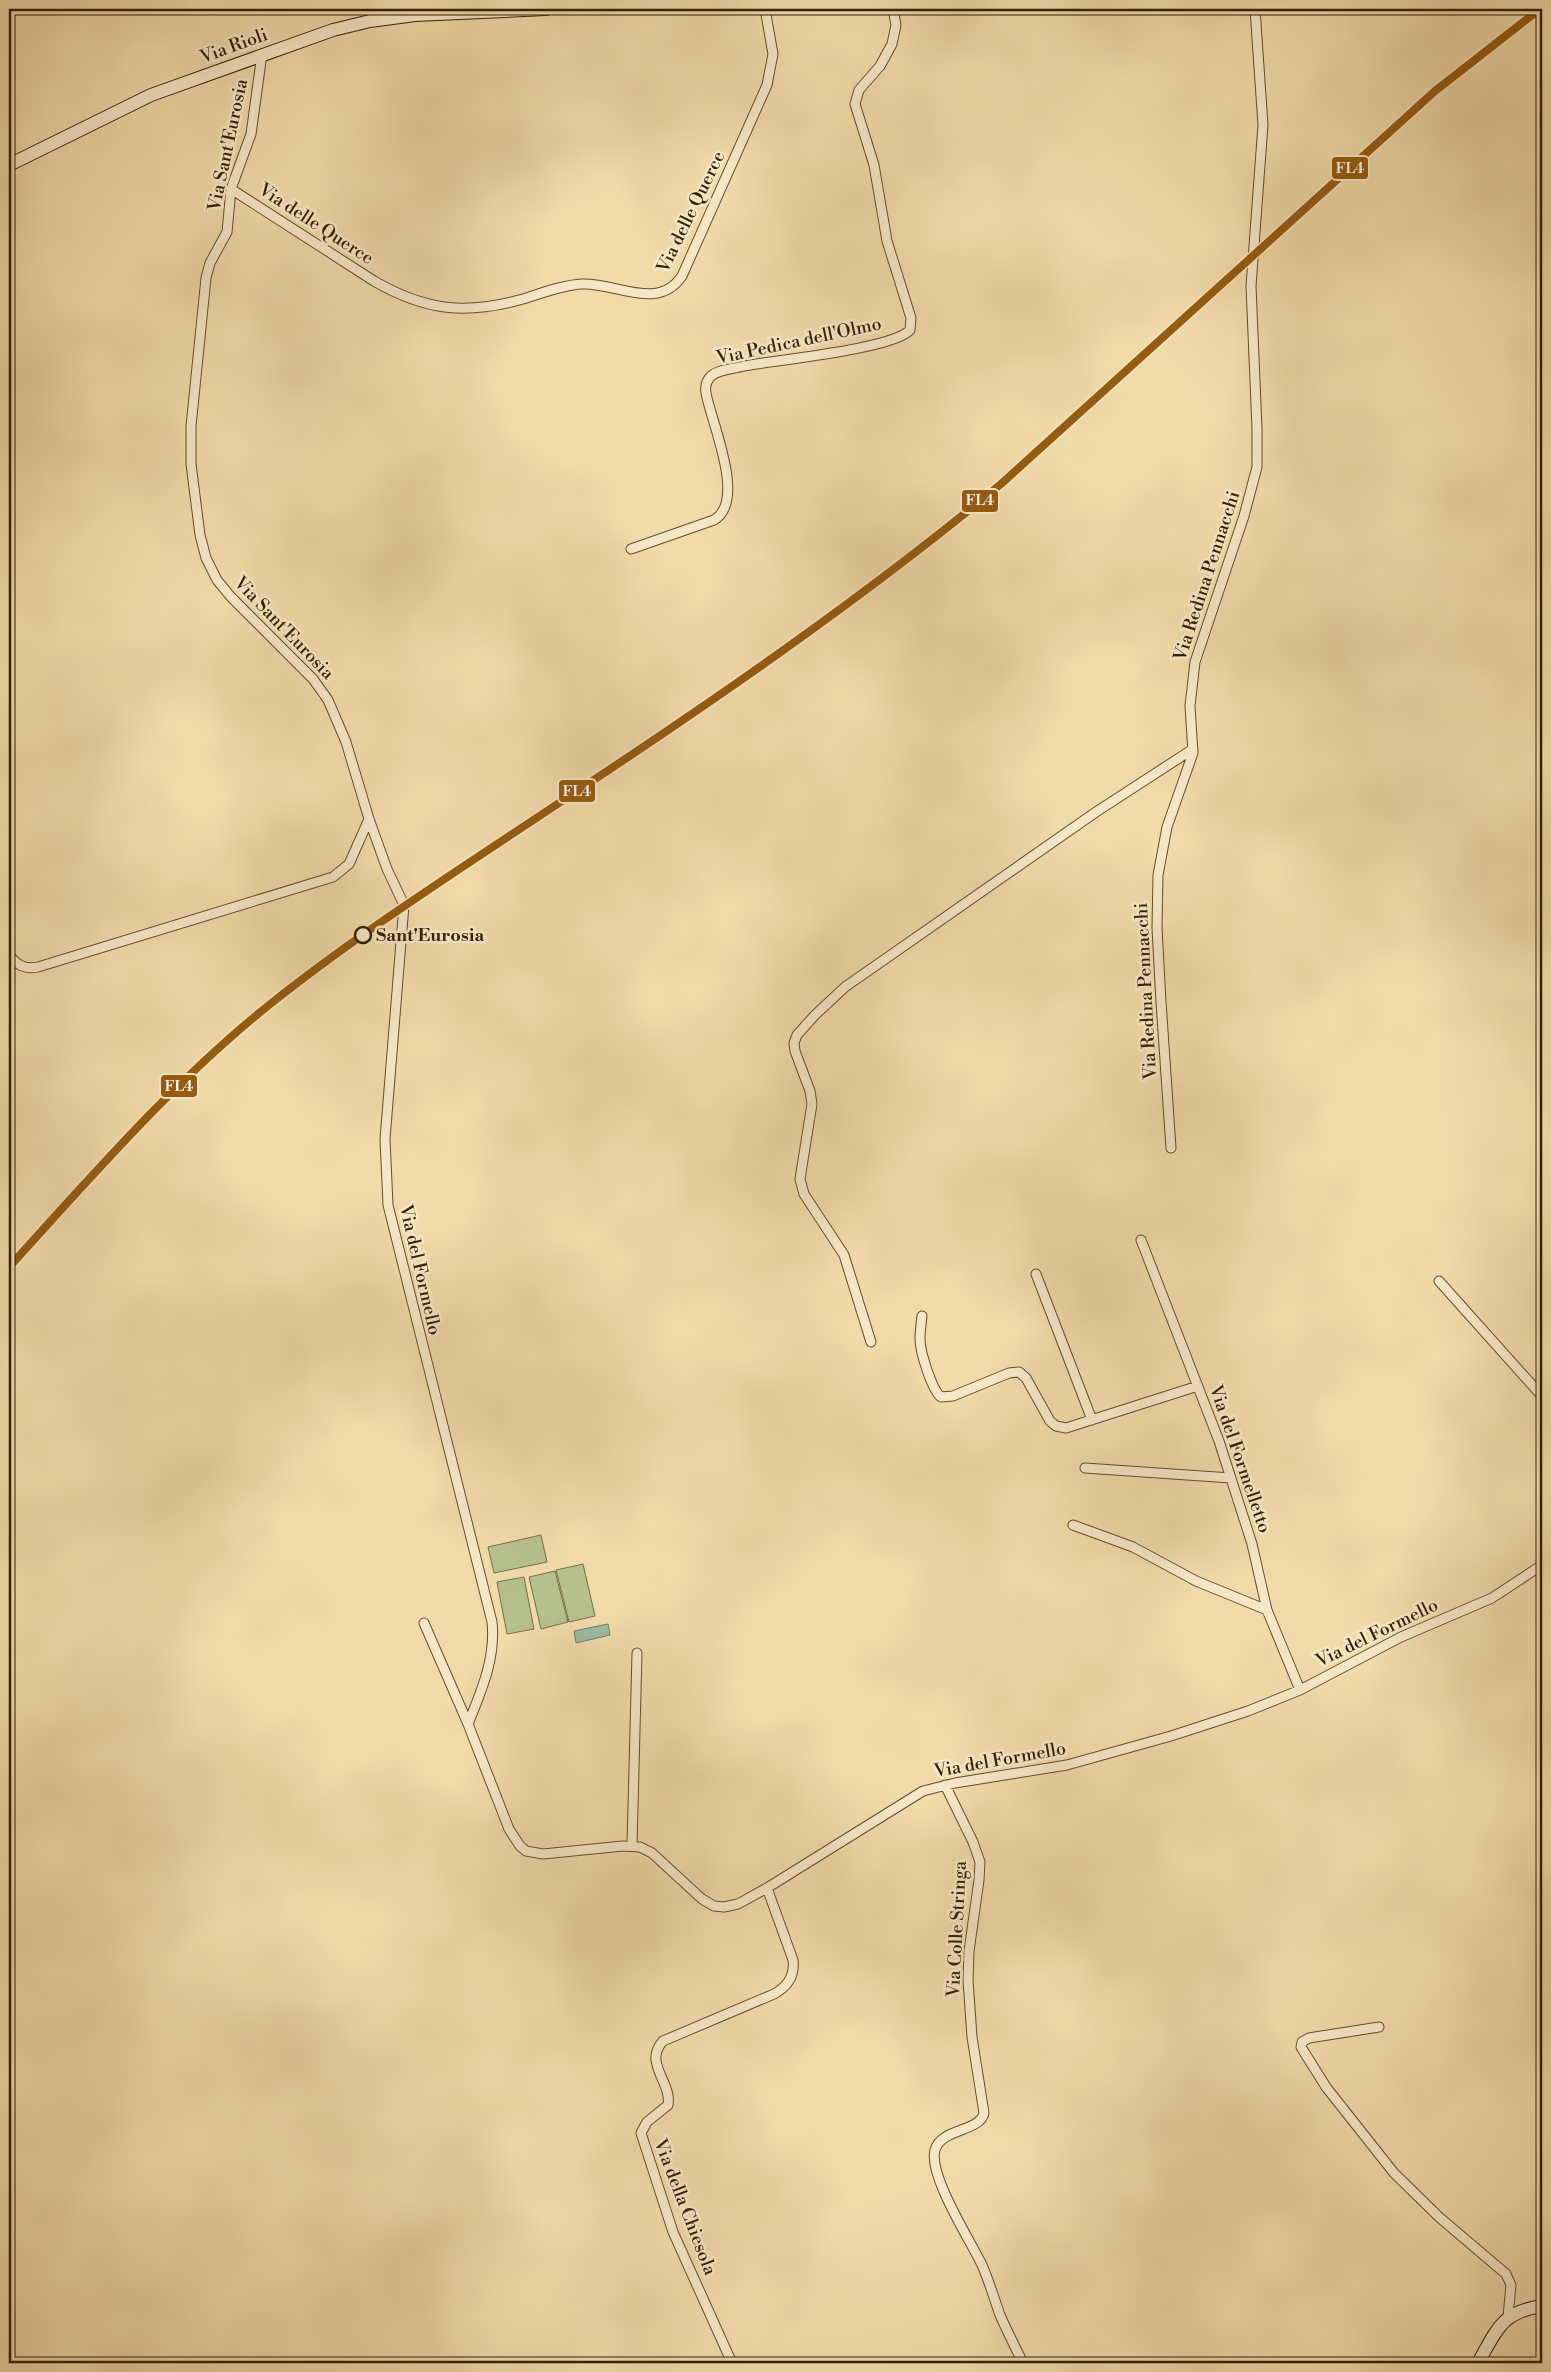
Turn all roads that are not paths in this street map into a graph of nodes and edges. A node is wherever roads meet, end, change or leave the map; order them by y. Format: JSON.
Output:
{"nodes":[{"id":1,"x":546,"y":9,"type":"edge"},
{"id":2,"x":765,"y":9,"type":"edge"},
{"id":3,"x":893,"y":9,"type":"edge"},
{"id":4,"x":1255,"y":9,"type":"edge"},
{"id":5,"x":486,"y":10,"type":"edge"},
{"id":6,"x":262,"y":54,"type":"junction"},
{"id":7,"x":9,"y":166,"type":"edge"},
{"id":8,"x":231,"y":189,"type":"junction"},
{"id":9,"x":631,"y":549,"type":"dead end"},
{"id":10,"x":1193,"y":749,"type":"junction"},
{"id":11,"x":369,"y":819,"type":"junction"},
{"id":12,"x":9,"y":954,"type":"edge"},
{"id":13,"x":1172,"y":1148,"type":"dead end"},
{"id":14,"x":1141,"y":1240,"type":"dead end"},
{"id":15,"x":1036,"y":1274,"type":"dead end"},
{"id":16,"x":1439,"y":1281,"type":"dead end"},
{"id":17,"x":922,"y":1316,"type":"dead end"},
{"id":18,"x":871,"y":1342,"type":"dead end"},
{"id":19,"x":1198,"y":1386,"type":"junction"},
{"id":20,"x":1542,"y":1396,"type":"edge"},
{"id":21,"x":1092,"y":1420,"type":"junction"},
{"id":22,"x":1085,"y":1468,"type":"dead end"},
{"id":23,"x":1231,"y":1478,"type":"junction"},
{"id":24,"x":1073,"y":1525,"type":"dead end"},
{"id":25,"x":1542,"y":1565,"type":"edge"},
{"id":26,"x":1267,"y":1610,"type":"junction"},
{"id":27,"x":424,"y":1623,"type":"dead end"},
{"id":28,"x":637,"y":1653,"type":"dead end"},
{"id":29,"x":1300,"y":1690,"type":"junction"},
{"id":30,"x":468,"y":1724,"type":"junction"},
{"id":31,"x":944,"y":1785,"type":"junction"},
{"id":32,"x":632,"y":1846,"type":"junction"},
{"id":33,"x":768,"y":1888,"type":"junction"},
{"id":34,"x":1379,"y":2027,"type":"dead end"},
{"id":35,"x":1542,"y":2306,"type":"edge"},
{"id":36,"x":1508,"y":2317,"type":"junction"},
{"id":37,"x":732,"y":2363,"type":"edge"},
{"id":38,"x":1023,"y":2363,"type":"edge"},
{"id":39,"x":1478,"y":2363,"type":"edge"}],
"edges":[{"from":1,"to":5,"type":"main road","name":"Via Rioli"},
{"from":2,"to":8,"type":"street","name":"Via delle Querce"},
{"from":3,"to":9,"type":"street","name":"Via Pedica dell'Olmo"},
{"from":4,"to":10,"type":"street","name":"Via Redina Pennacchi"},
{"from":5,"to":6,"type":"main road","name":"Via Rioli"},
{"from":6,"to":7,"type":"main road","name":"Via Rioli"},
{"from":6,"to":8,"type":"street","name":"Via Sant'Eurosia"},
{"from":8,"to":11,"type":"street","name":"Via Sant'Eurosia"},
{"from":10,"to":13,"type":"street","name":"Via Redina Pennacchi"},
{"from":10,"to":18,"type":"street"},
{"from":11,"to":12,"type":"street"},
{"from":11,"to":30,"type":"street","name":"Via del Formello"},
{"from":14,"to":19,"type":"street","name":"Via del Formelletto"},
{"from":15,"to":21,"type":"street"},
{"from":16,"to":20,"type":"street"},
{"from":17,"to":21,"type":"street"},
{"from":19,"to":21,"type":"street"},
{"from":19,"to":23,"type":"street","name":"Via del Formelletto"},
{"from":22,"to":23,"type":"street"},
{"from":23,"to":26,"type":"street","name":"Via del Formelletto"},
{"from":24,"to":26,"type":"street"},
{"from":25,"to":29,"type":"street","name":"Via del Formello"},
{"from":26,"to":29,"type":"street","name":"Via del Formelletto"},
{"from":27,"to":30,"type":"street","name":"Via del Formello"},
{"from":28,"to":32,"type":"street"},
{"from":29,"to":31,"type":"street","name":"Via del Formello"},
{"from":30,"to":32,"type":"street","name":"Via del Formello"},
{"from":31,"to":33,"type":"street","name":"Via del Formello"},
{"from":31,"to":38,"type":"street","name":"Via Colle Stringa"},
{"from":32,"to":33,"type":"street","name":"Via del Formello"},
{"from":33,"to":37,"type":"street","name":"Via della Chiesola"},
{"from":34,"to":36,"type":"street"},
{"from":35,"to":36,"type":"main road"},
{"from":36,"to":39,"type":"main road"}]}
